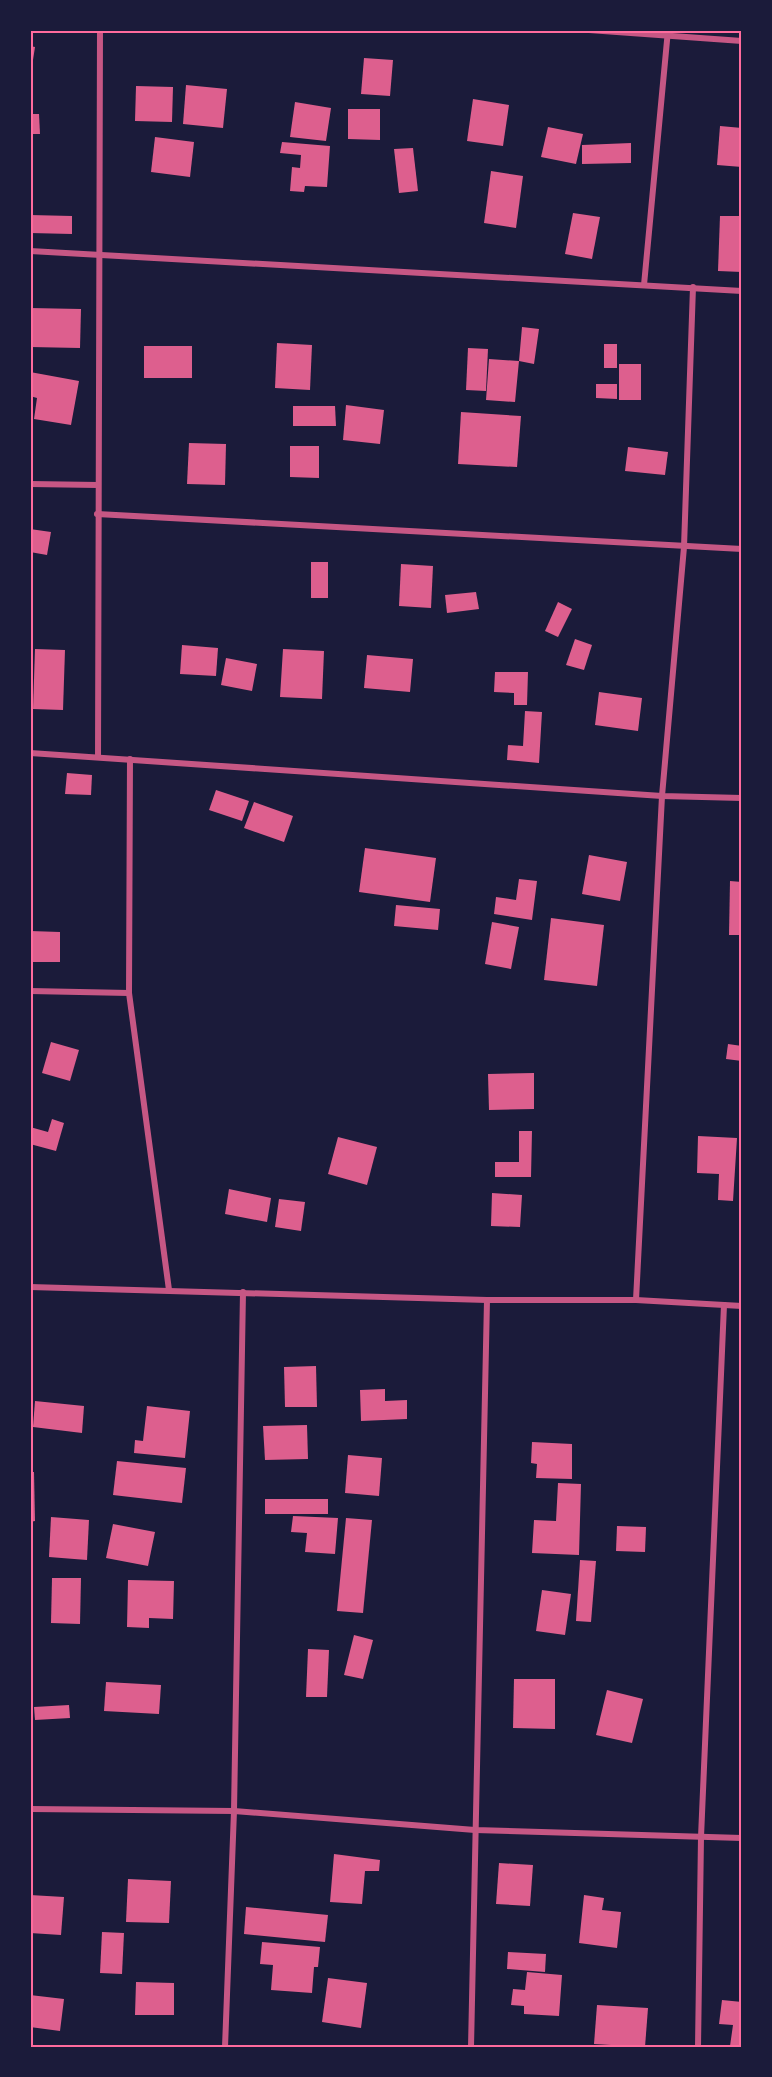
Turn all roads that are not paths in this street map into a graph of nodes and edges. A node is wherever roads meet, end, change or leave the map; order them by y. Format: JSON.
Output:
{"nodes":[{"id":1,"x":100,"y":30,"type":"edge"},
{"id":2,"x":589,"y":30,"type":"edge"},
{"id":3,"x":668,"y":33,"type":"edge"},
{"id":4,"x":742,"y":41,"type":"edge"},
{"id":5,"x":30,"y":251,"type":"edge"},
{"id":6,"x":99,"y":256,"type":"junction"},
{"id":7,"x":644,"y":285,"type":"junction"},
{"id":8,"x":693,"y":287,"type":"junction"},
{"id":9,"x":742,"y":291,"type":"edge"},
{"id":10,"x":30,"y":484,"type":"edge"},
{"id":11,"x":98,"y":485,"type":"junction"},
{"id":12,"x":97,"y":514,"type":"junction"},
{"id":13,"x":684,"y":547,"type":"junction"},
{"id":14,"x":742,"y":549,"type":"edge"},
{"id":15,"x":30,"y":753,"type":"edge"},
{"id":16,"x":98,"y":757,"type":"junction"},
{"id":17,"x":130,"y":759,"type":"junction"},
{"id":18,"x":662,"y":796,"type":"junction"},
{"id":19,"x":742,"y":798,"type":"edge"},
{"id":20,"x":30,"y":991,"type":"edge"},
{"id":21,"x":129,"y":993,"type":"junction"},
{"id":22,"x":30,"y":1287,"type":"edge"},
{"id":23,"x":169,"y":1290,"type":"junction"},
{"id":24,"x":243,"y":1292,"type":"junction"},
{"id":25,"x":487,"y":1300,"type":"junction"},
{"id":26,"x":636,"y":1300,"type":"junction"},
{"id":27,"x":724,"y":1305,"type":"junction"},
{"id":28,"x":742,"y":1306,"type":"edge"},
{"id":29,"x":30,"y":1809,"type":"edge"},
{"id":30,"x":234,"y":1811,"type":"junction"},
{"id":31,"x":476,"y":1830,"type":"junction"},
{"id":32,"x":701,"y":1837,"type":"junction"},
{"id":33,"x":742,"y":1838,"type":"edge"},
{"id":34,"x":225,"y":2047,"type":"edge"},
{"id":35,"x":471,"y":2047,"type":"edge"},
{"id":36,"x":698,"y":2047,"type":"edge"}],
"edges":[{"from":1,"to":6,"type":"street"},
{"from":2,"to":3,"type":"street"},
{"from":3,"to":4,"type":"street"},
{"from":3,"to":7,"type":"street"},
{"from":5,"to":6,"type":"street"},
{"from":6,"to":7,"type":"street"},
{"from":6,"to":11,"type":"street"},
{"from":7,"to":8,"type":"street"},
{"from":8,"to":9,"type":"street"},
{"from":8,"to":13,"type":"street"},
{"from":10,"to":11,"type":"street"},
{"from":11,"to":12,"type":"street"},
{"from":12,"to":13,"type":"street"},
{"from":12,"to":16,"type":"street"},
{"from":13,"to":14,"type":"street"},
{"from":13,"to":18,"type":"street"},
{"from":15,"to":16,"type":"street"},
{"from":16,"to":17,"type":"street"},
{"from":17,"to":18,"type":"street"},
{"from":17,"to":21,"type":"street"},
{"from":18,"to":19,"type":"street"},
{"from":18,"to":26,"type":"street"},
{"from":20,"to":21,"type":"street"},
{"from":21,"to":23,"type":"street"},
{"from":22,"to":23,"type":"street"},
{"from":23,"to":24,"type":"street"},
{"from":24,"to":25,"type":"street"},
{"from":24,"to":30,"type":"street"},
{"from":25,"to":26,"type":"street"},
{"from":25,"to":31,"type":"street"},
{"from":26,"to":27,"type":"street"},
{"from":27,"to":28,"type":"street"},
{"from":27,"to":32,"type":"street"},
{"from":29,"to":30,"type":"street"},
{"from":30,"to":31,"type":"street"},
{"from":30,"to":34,"type":"street"},
{"from":31,"to":32,"type":"street"},
{"from":31,"to":35,"type":"street"},
{"from":32,"to":33,"type":"street"},
{"from":32,"to":36,"type":"street"}]}
